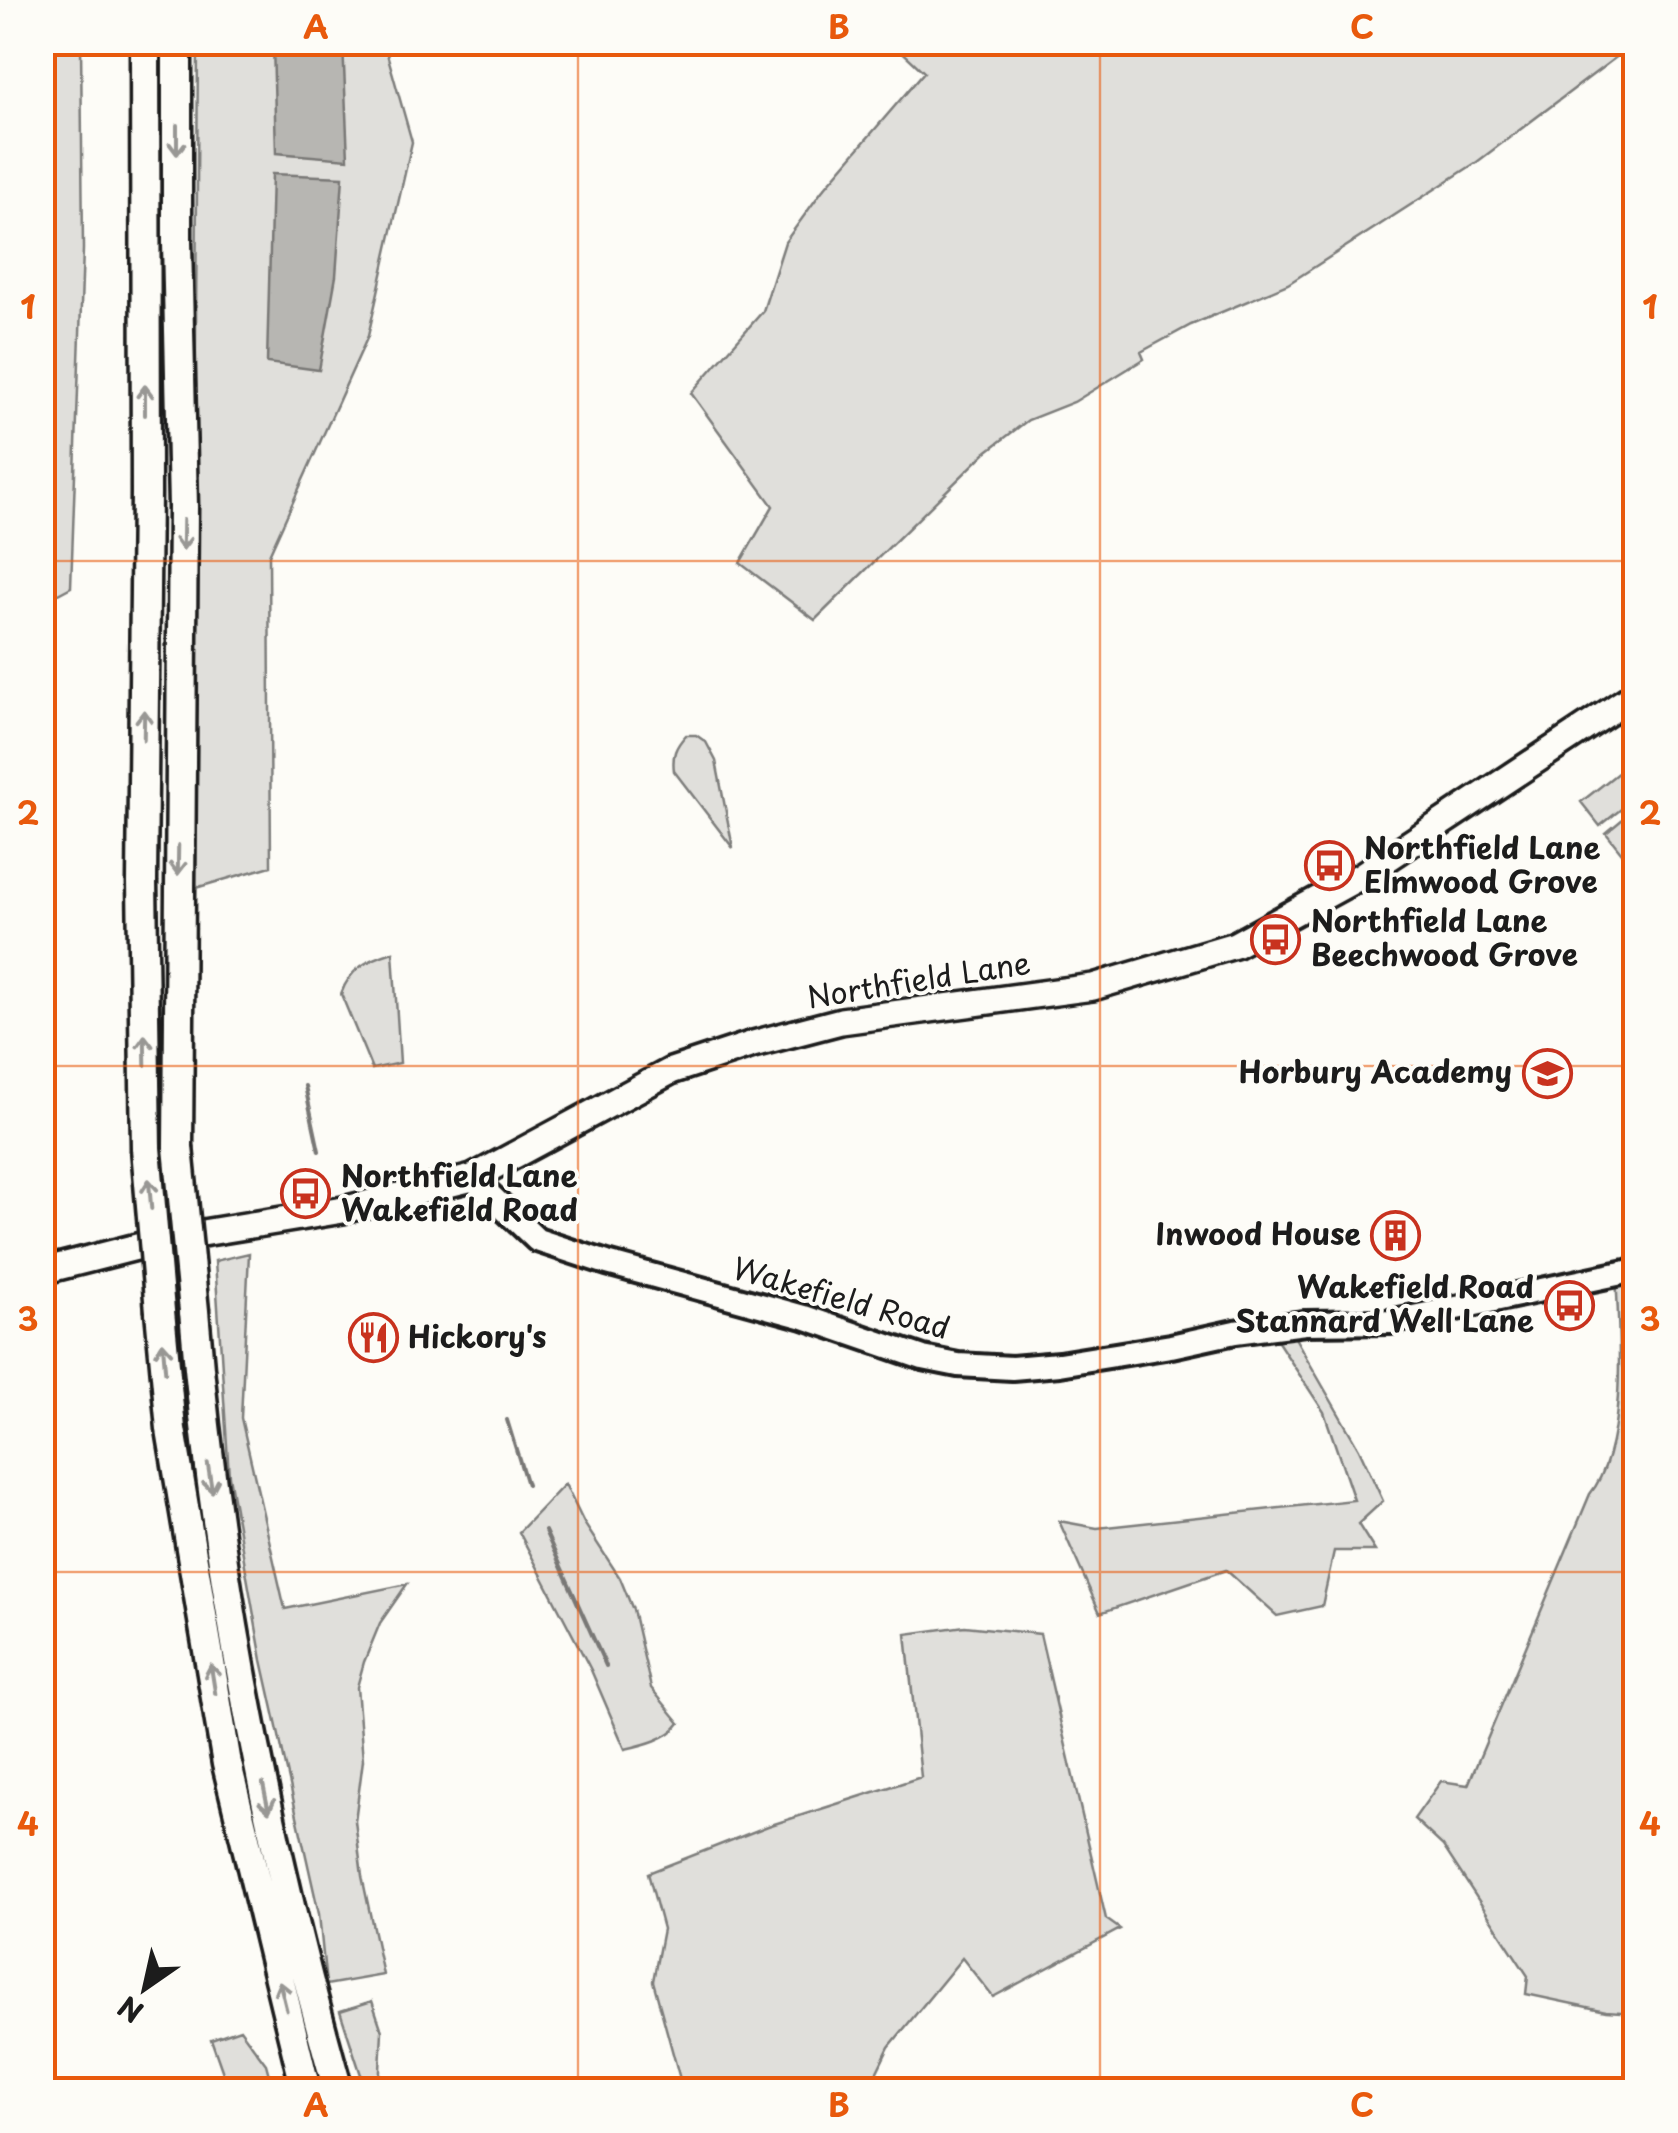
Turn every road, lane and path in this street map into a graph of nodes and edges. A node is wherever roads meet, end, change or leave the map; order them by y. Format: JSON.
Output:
{"nodes":[{"id":1,"x":145,"y":42,"type":"edge"},
{"id":2,"x":178,"y":42,"type":"edge"},
{"id":3,"x":1636,"y":694,"type":"edge"},
{"id":4,"x":472,"y":1178,"type":"junction"},
{"id":5,"x":1636,"y":1270,"type":"edge"},
{"id":6,"x":42,"y":1271,"type":"edge"},
{"id":7,"x":306,"y":2090,"type":"edge"},
{"id":8,"x":338,"y":2090,"type":"edge"}],
"edges":[{"from":7,"to":1,"type":"highway","one_way":true,"bridge":true},
{"from":2,"to":8,"type":"highway","one_way":true,"bridge":true},
{"from":3,"to":4,"type":"highway","name":"Northfield Lane"},
{"from":4,"to":5,"type":"main road","name":"Wakefield Road"},
{"from":4,"to":6,"type":"highway","name":"Northfield Lane"}]}
